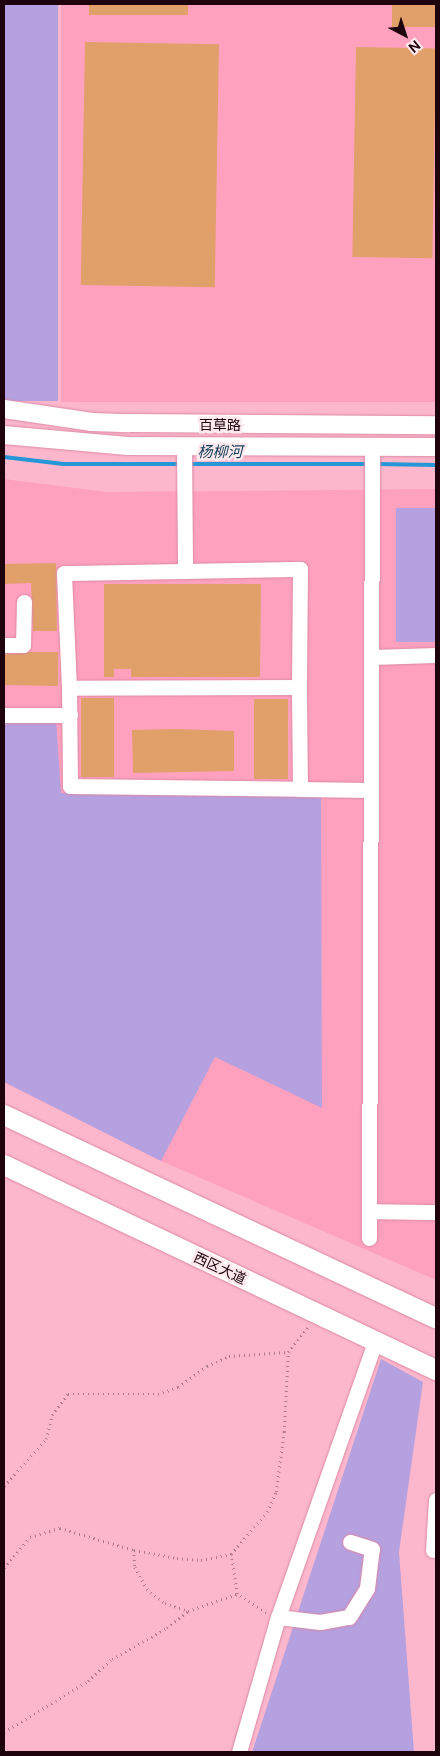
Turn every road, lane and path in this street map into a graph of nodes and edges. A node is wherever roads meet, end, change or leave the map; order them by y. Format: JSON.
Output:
{"nodes":[{"id":1,"x":4,"y":409,"type":"edge"},
{"id":2,"x":436,"y":425,"type":"edge"},
{"id":3,"x":4,"y":435,"type":"edge"},
{"id":4,"x":436,"y":447,"type":"edge"},
{"id":5,"x":184,"y":458,"type":"junction"},
{"id":6,"x":372,"y":459,"type":"junction"},
{"id":7,"x":185,"y":571,"type":"junction"},
{"id":8,"x":24,"y":602,"type":"dead end"},
{"id":9,"x":4,"y":645,"type":"edge"},
{"id":10,"x":436,"y":655,"type":"edge"},
{"id":11,"x":371,"y":656,"type":"junction"},
{"id":12,"x":299,"y":687,"type":"junction"},
{"id":13,"x":69,"y":688,"type":"junction"},
{"id":14,"x":4,"y":714,"type":"edge"},
{"id":15,"x":70,"y":715,"type":"junction"},
{"id":16,"x":300,"y":789,"type":"junction"},
{"id":17,"x":370,"y":790,"type":"junction"},
{"id":18,"x":4,"y":1115,"type":"edge"},
{"id":19,"x":4,"y":1165,"type":"edge"},
{"id":20,"x":369,"y":1212,"type":"junction"},
{"id":21,"x":436,"y":1212,"type":"edge"},
{"id":22,"x":369,"y":1238,"type":"dead end"},
{"id":23,"x":318,"y":1315,"type":"junction"},
{"id":24,"x":436,"y":1318,"type":"edge"},
{"id":25,"x":375,"y":1342,"type":"junction"},
{"id":26,"x":288,"y":1352,"type":"junction"},
{"id":27,"x":436,"y":1370,"type":"edge"},
{"id":28,"x":4,"y":1486,"type":"edge"},
{"id":29,"x":436,"y":1500,"type":"edge"},
{"id":30,"x":350,"y":1542,"type":"dead end"},
{"id":31,"x":134,"y":1550,"type":"junction"},
{"id":32,"x":433,"y":1550,"type":"dead end"},
{"id":33,"x":231,"y":1554,"type":"junction"},
{"id":34,"x":4,"y":1568,"type":"edge"},
{"id":35,"x":237,"y":1594,"type":"junction"},
{"id":36,"x":188,"y":1611,"type":"junction"},
{"id":37,"x":278,"y":1619,"type":"junction"},
{"id":38,"x":4,"y":1732,"type":"edge"},
{"id":39,"x":238,"y":1752,"type":"edge"}],
"edges":[{"from":1,"to":2,"type":"street","name":"百草路"},
{"from":3,"to":5,"type":"street","name":"百草路"},
{"from":4,"to":6,"type":"street","name":"百草路"},
{"from":5,"to":6,"type":"street","name":"百草路"},
{"from":5,"to":7,"type":"street"},
{"from":6,"to":11,"type":"street"},
{"from":7,"to":12,"type":"street"},
{"from":7,"to":13,"type":"street"},
{"from":8,"to":9,"type":"street"},
{"from":10,"to":11,"type":"street"},
{"from":11,"to":17,"type":"street"},
{"from":12,"to":13,"type":"street"},
{"from":12,"to":16,"type":"street"},
{"from":13,"to":15,"type":"street"},
{"from":14,"to":15,"type":"street"},
{"from":15,"to":16,"type":"street"},
{"from":16,"to":17,"type":"street"},
{"from":17,"to":20,"type":"street"},
{"from":18,"to":24,"type":"main road"},
{"from":19,"to":23,"type":"main road","name":"西区大道"},
{"from":20,"to":21,"type":"street"},
{"from":20,"to":22,"type":"street"},
{"from":23,"to":25,"type":"main road","name":"西区大道"},
{"from":23,"to":26,"type":"path"},
{"from":25,"to":27,"type":"main road","name":"西区大道"},
{"from":25,"to":37,"type":"street"},
{"from":26,"to":28,"type":"path"},
{"from":26,"to":33,"type":"path"},
{"from":29,"to":32,"type":"street"},
{"from":30,"to":37,"type":"street"},
{"from":31,"to":33,"type":"path"},
{"from":31,"to":34,"type":"path"},
{"from":31,"to":36,"type":"path"},
{"from":33,"to":35,"type":"path"},
{"from":35,"to":36,"type":"path"},
{"from":35,"to":37,"type":"path"},
{"from":36,"to":38,"type":"path"},
{"from":37,"to":39,"type":"street"}]}
